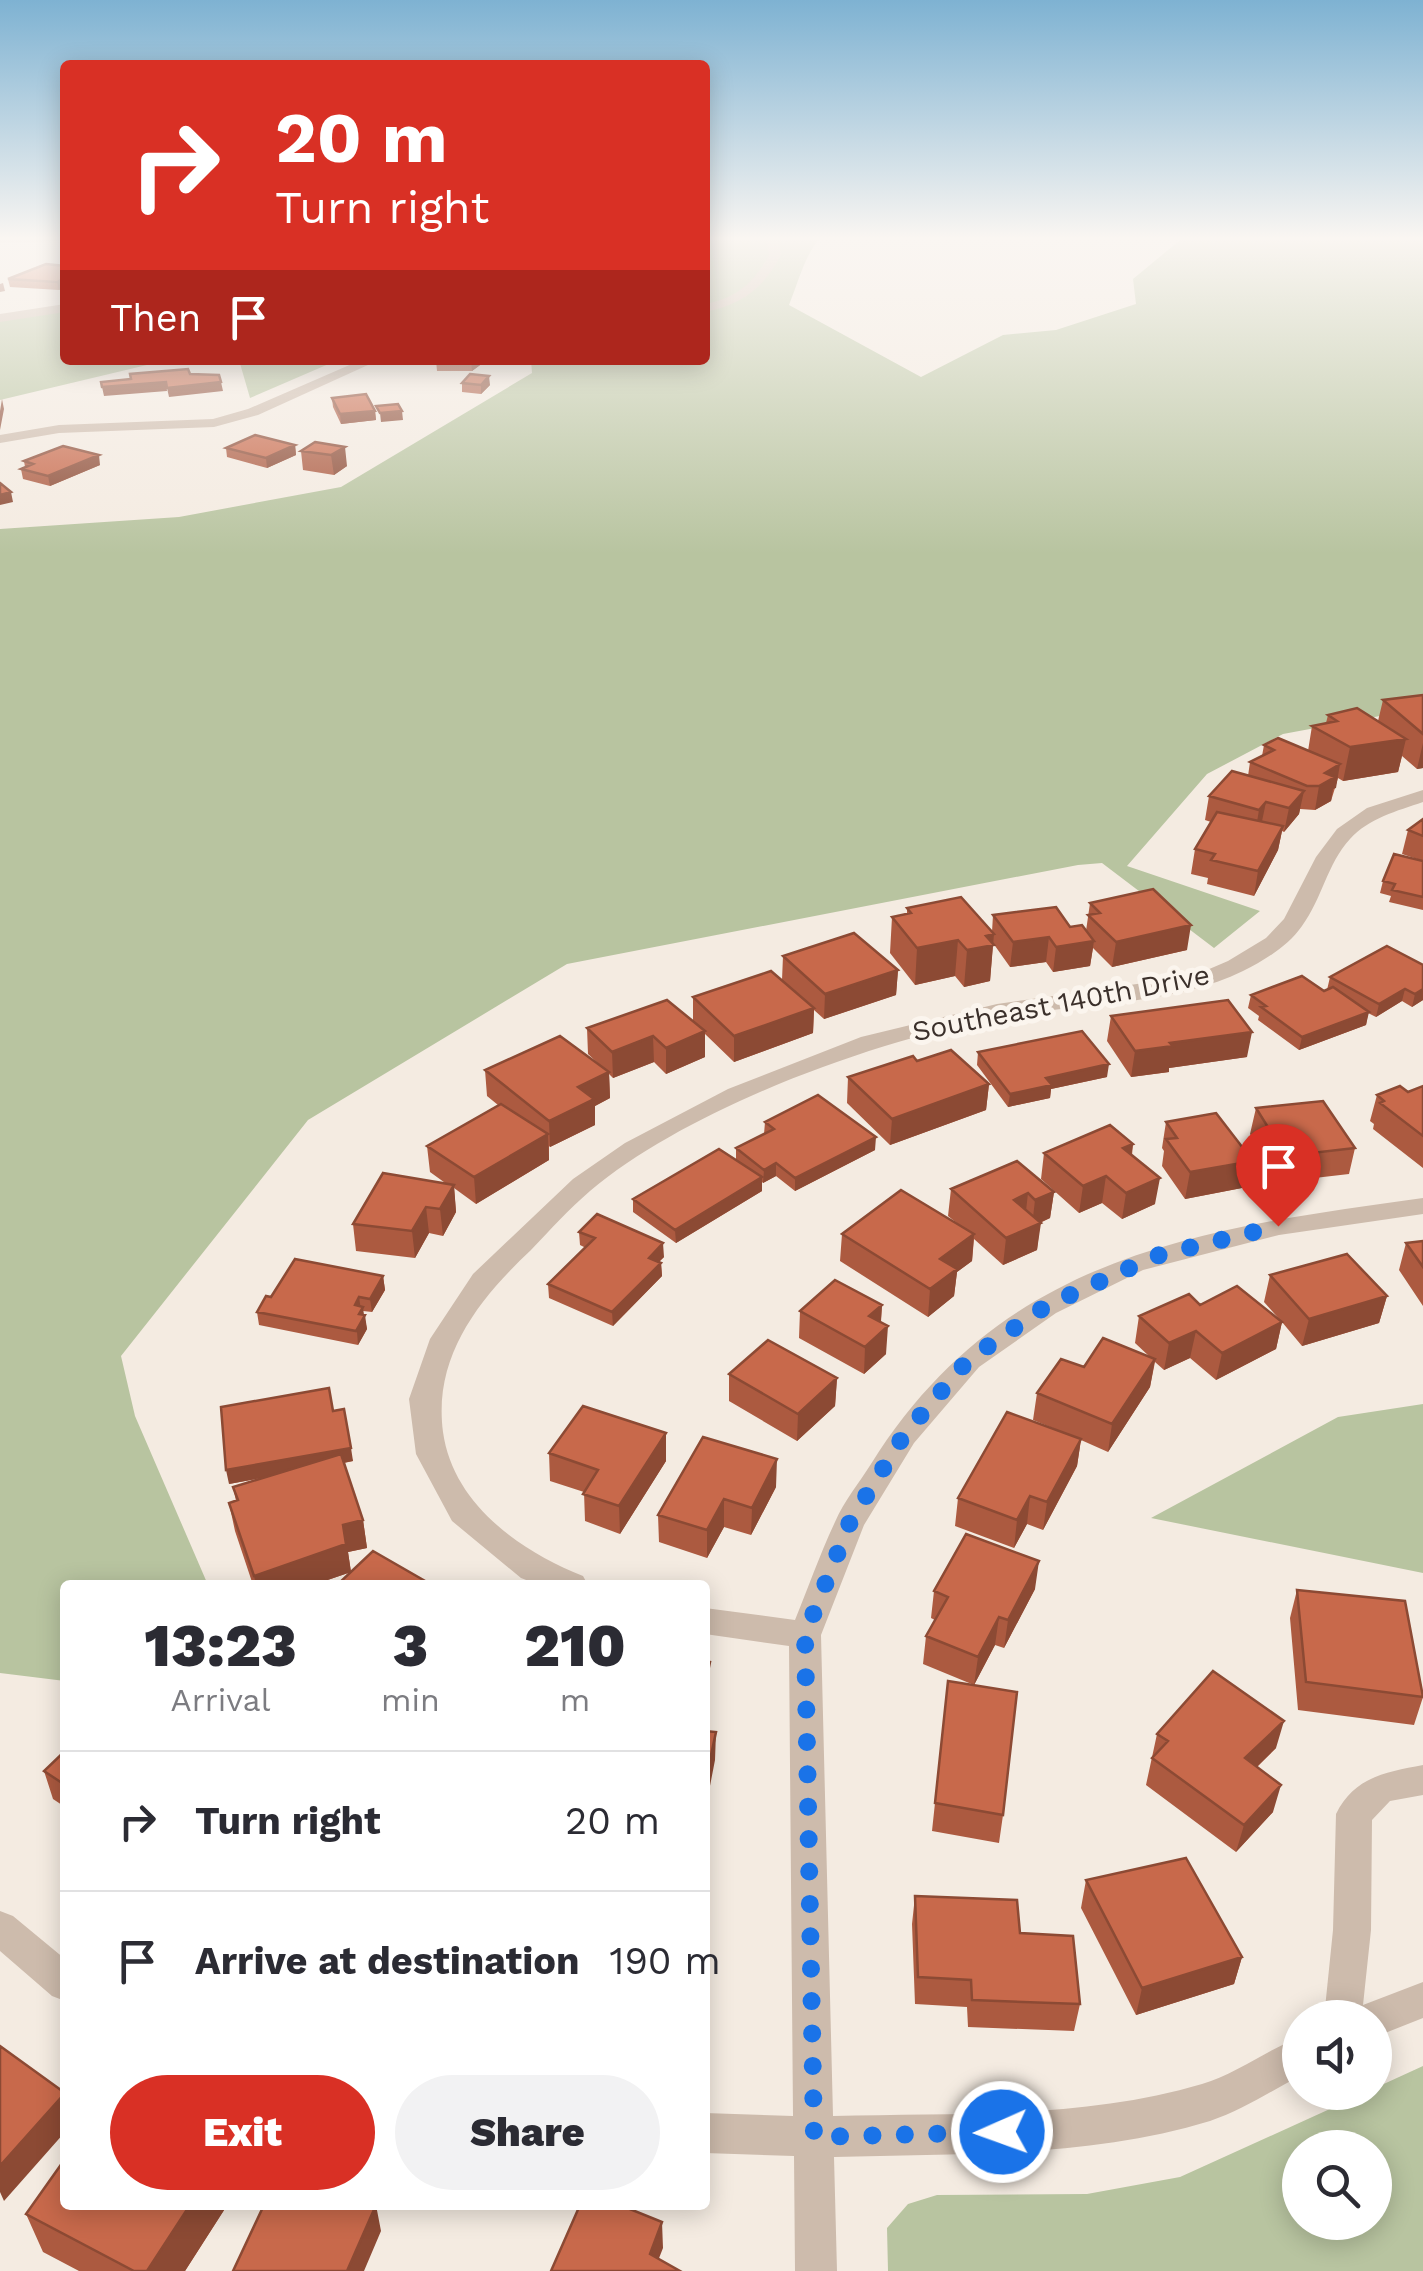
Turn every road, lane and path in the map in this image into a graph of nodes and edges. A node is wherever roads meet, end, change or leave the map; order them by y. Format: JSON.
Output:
{"nodes":[{"id":1,"x":361,"y":365,"type":"edge"},
{"id":2,"x":0,"y":438,"type":"edge"},
{"id":3,"x":1423,"y":796,"type":"edge"},
{"id":4,"x":1423,"y":1206,"type":"edge"},
{"id":5,"x":560,"y":1580,"type":"edge"},
{"id":6,"x":710,"y":1622,"type":"edge"},
{"id":7,"x":805,"y":1635,"type":"junction"},
{"id":8,"x":1423,"y":1780,"type":"edge"},
{"id":9,"x":0,"y":1928,"type":"edge"},
{"id":10,"x":60,"y":1978,"type":"edge"},
{"id":11,"x":1345,"y":2000,"type":"edge"},
{"id":12,"x":1423,"y":2000,"type":"edge"},
{"id":13,"x":1392,"y":2012,"type":"edge"},
{"id":14,"x":1282,"y":2065,"type":"edge"},
{"id":15,"x":710,"y":2133,"type":"edge"},
{"id":16,"x":814,"y":2137,"type":"junction"},
{"id":17,"x":816,"y":2271,"type":"edge"}],
"edges":[{"from":1,"to":2,"type":"street"},
{"from":3,"to":5,"type":"street","name":"Southeast 140th Drive"},
{"from":4,"to":7,"type":"street"},
{"from":6,"to":7,"type":"street"},
{"from":7,"to":16,"type":"street"},
{"from":8,"to":11,"type":"street"},
{"from":9,"to":10,"type":"street"},
{"from":12,"to":13,"type":"street"},
{"from":14,"to":16,"type":"street"},
{"from":15,"to":16,"type":"street"},
{"from":16,"to":17,"type":"street"}]}
